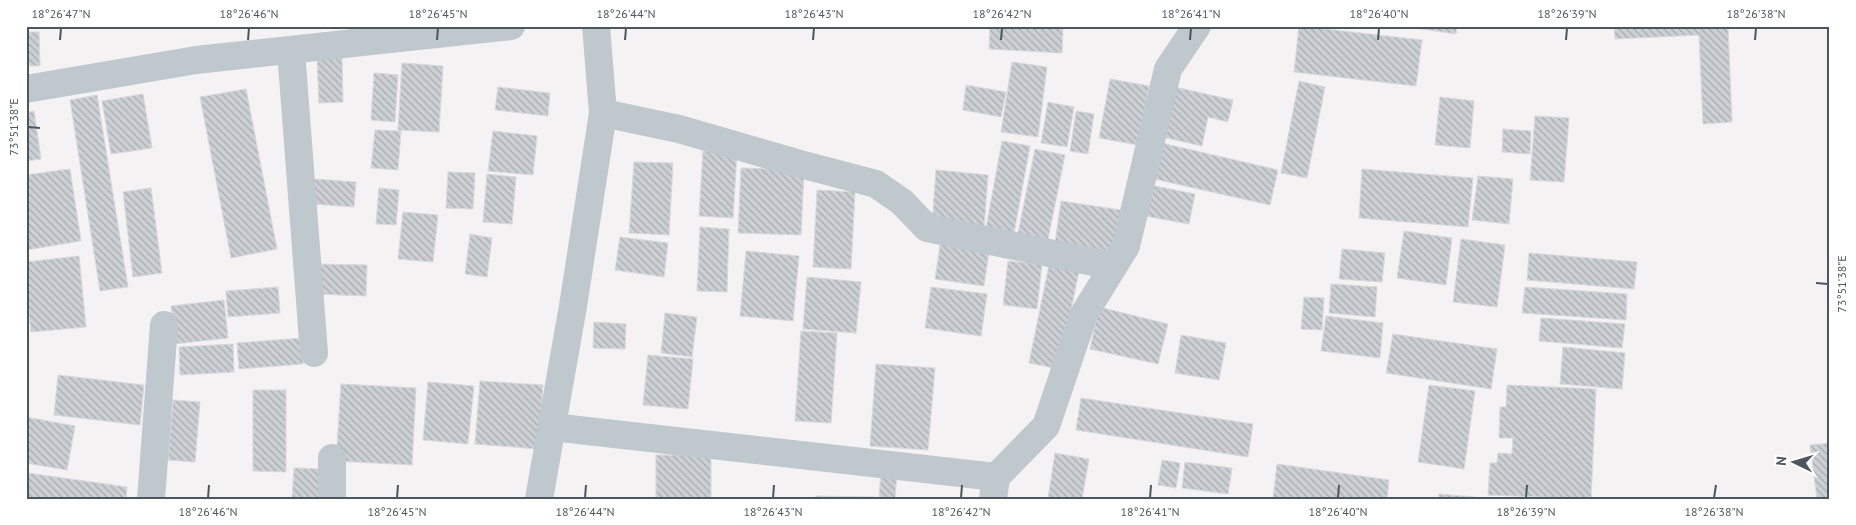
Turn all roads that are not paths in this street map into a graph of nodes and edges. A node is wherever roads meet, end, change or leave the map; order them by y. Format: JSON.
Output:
{"nodes":[{"id":1,"x":511,"y":26,"type":"edge"},
{"id":2,"x":596,"y":26,"type":"edge"},
{"id":3,"x":1197,"y":26,"type":"edge"},
{"id":4,"x":292,"y":50,"type":"junction"},
{"id":5,"x":26,"y":89,"type":"edge"},
{"id":6,"x":603,"y":113,"type":"junction"},
{"id":7,"x":1113,"y":266,"type":"junction"},
{"id":8,"x":164,"y":325,"type":"dead end"},
{"id":9,"x":314,"y":353,"type":"dead end"},
{"id":10,"x":552,"y":427,"type":"junction"},
{"id":11,"x":332,"y":458,"type":"dead end"},
{"id":12,"x":994,"y":488,"type":"edge"},
{"id":13,"x":151,"y":499,"type":"edge"},
{"id":14,"x":332,"y":499,"type":"edge"},
{"id":15,"x":539,"y":499,"type":"edge"}],
"edges":[{"from":1,"to":4,"type":"street"},
{"from":2,"to":6,"type":"street"},
{"from":3,"to":7,"type":"street"},
{"from":4,"to":5,"type":"street"},
{"from":4,"to":9,"type":"street"},
{"from":6,"to":7,"type":"street"},
{"from":6,"to":10,"type":"street"},
{"from":7,"to":12,"type":"street"},
{"from":8,"to":13,"type":"street"},
{"from":10,"to":12,"type":"street"},
{"from":10,"to":15,"type":"street"},
{"from":11,"to":14,"type":"street"}]}
